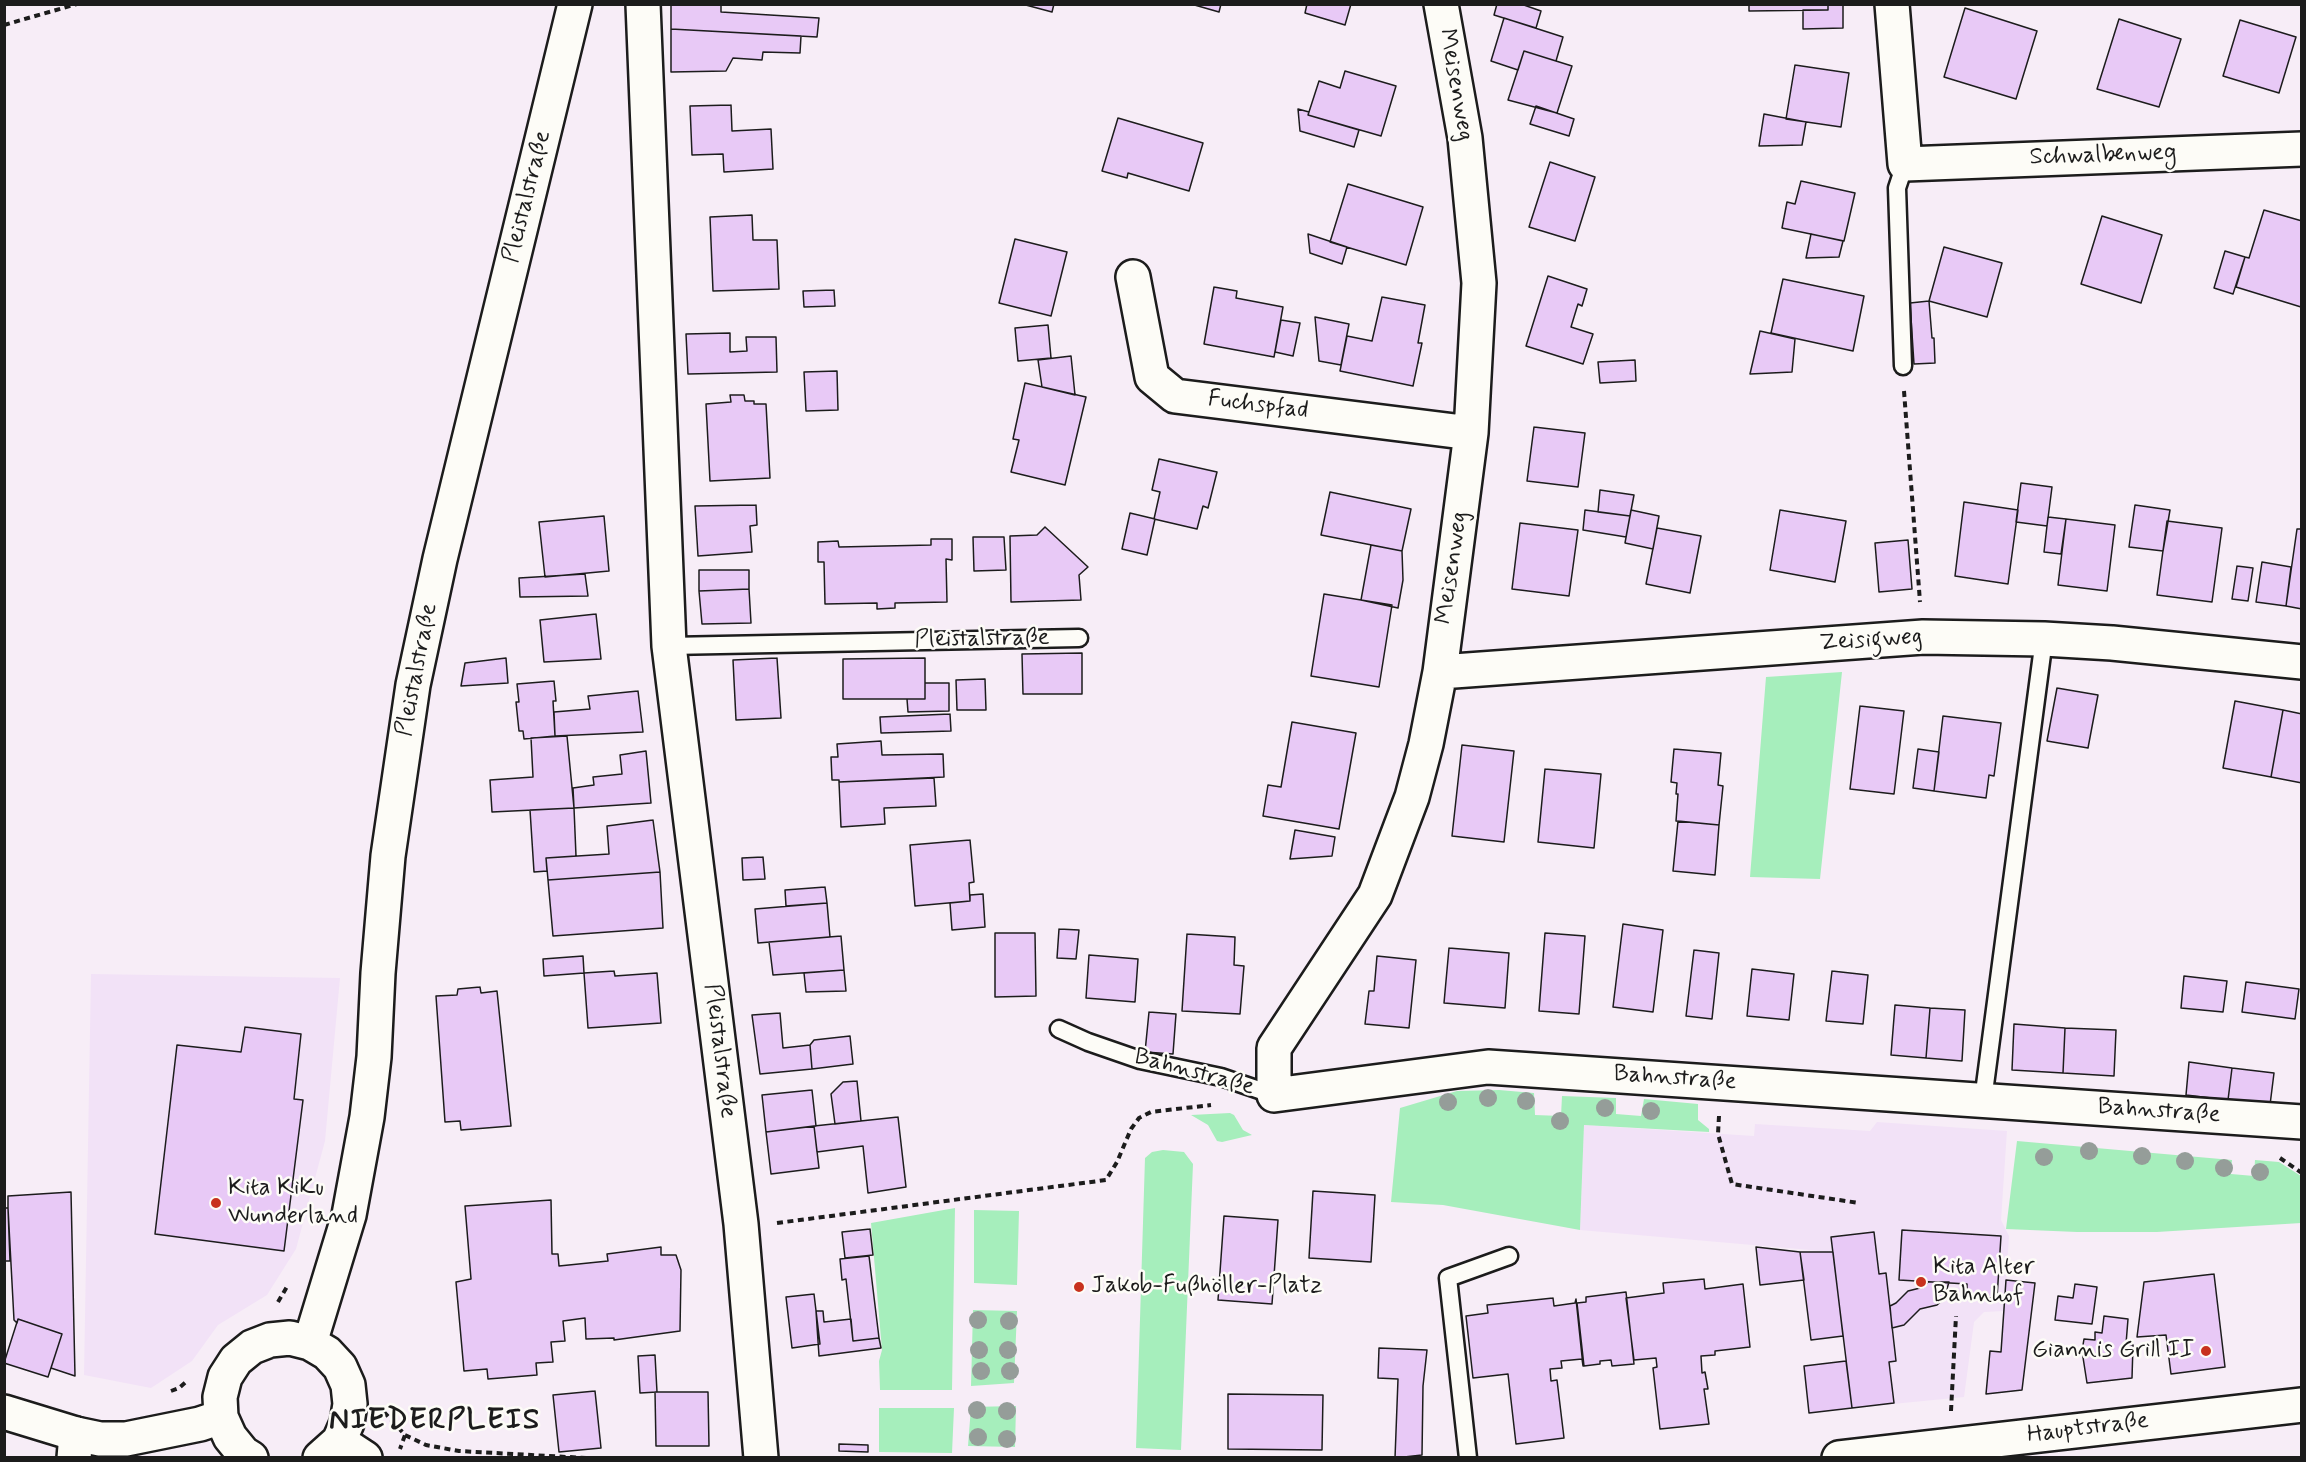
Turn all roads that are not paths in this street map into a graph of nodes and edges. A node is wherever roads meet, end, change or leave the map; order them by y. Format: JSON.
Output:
{"nodes":[{"id":1,"x":576,"y":4,"type":"edge"},
{"id":2,"x":1441,"y":4,"type":"edge"},
{"id":3,"x":1892,"y":4,"type":"edge"},
{"id":4,"x":647,"y":9,"type":"edge"},
{"id":5,"x":2301,"y":149,"type":"edge"},
{"id":6,"x":1905,"y":164,"type":"junction"},
{"id":7,"x":1133,"y":277,"type":"dead end"},
{"id":8,"x":1903,"y":366,"type":"road end"},
{"id":9,"x":1471,"y":433,"type":"junction"},
{"id":10,"x":1079,"y":638,"type":"dead end"},
{"id":11,"x":2044,"y":639,"type":"junction"},
{"id":12,"x":669,"y":646,"type":"junction"},
{"id":13,"x":2301,"y":662,"type":"edge"},
{"id":14,"x":1440,"y":672,"type":"junction"},
{"id":15,"x":1059,"y":1029,"type":"dead end"},
{"id":16,"x":1274,"y":1095,"type":"junction"},
{"id":17,"x":1983,"y":1100,"type":"junction"},
{"id":18,"x":2301,"y":1122,"type":"edge"},
{"id":19,"x":1509,"y":1256,"type":"dead end"},
{"id":20,"x":310,"y":1343,"type":"junction"},
{"id":21,"x":2301,"y":1405,"type":"edge"},
{"id":22,"x":4,"y":1412,"type":"edge"},
{"id":23,"x":221,"y":1417,"type":"junction"},
{"id":24,"x":75,"y":1446,"type":"edge"},
{"id":25,"x":341,"y":1452,"type":"edge"},
{"id":26,"x":251,"y":1458,"type":"edge"},
{"id":27,"x":761,"y":1458,"type":"edge"},
{"id":28,"x":1468,"y":1458,"type":"edge"},
{"id":29,"x":1839,"y":1458,"type":"edge"}],
"edges":[{"from":1,"to":20,"type":"street","name":"Pleistalstraße"},
{"from":2,"to":9,"type":"street","name":"Meisenweg"},
{"from":3,"to":6,"type":"street"},
{"from":4,"to":12,"type":"street","name":"Pleistalstraße"},
{"from":5,"to":6,"type":"street","name":"Schwalbenweg"},
{"from":6,"to":8,"type":"lane"},
{"from":7,"to":9,"type":"street","name":"Fuchspfad"},
{"from":9,"to":14,"type":"street","name":"Meisenweg"},
{"from":10,"to":12,"type":"lane","name":"Pleistalstraße"},
{"from":11,"to":13,"type":"street","name":"Zeisigweg"},
{"from":11,"to":14,"type":"street","name":"Zeisigweg"},
{"from":11,"to":17,"type":"lane"},
{"from":12,"to":27,"type":"street","name":"Pleistalstraße"},
{"from":14,"to":16,"type":"street","name":"Meisenweg"},
{"from":15,"to":16,"type":"lane","name":"Bahnstraße"},
{"from":16,"to":17,"type":"street","name":"Bahnstraße"},
{"from":17,"to":18,"type":"street","name":"Bahnstraße"},
{"from":19,"to":28,"type":"lane"},
{"from":20,"to":23,"type":"street"},
{"from":20,"to":25,"type":"street"},
{"from":21,"to":29,"type":"street","name":"Hauptstraße"},
{"from":22,"to":24,"type":"street"},
{"from":23,"to":24,"type":"street"},
{"from":23,"to":26,"type":"street"}]}
